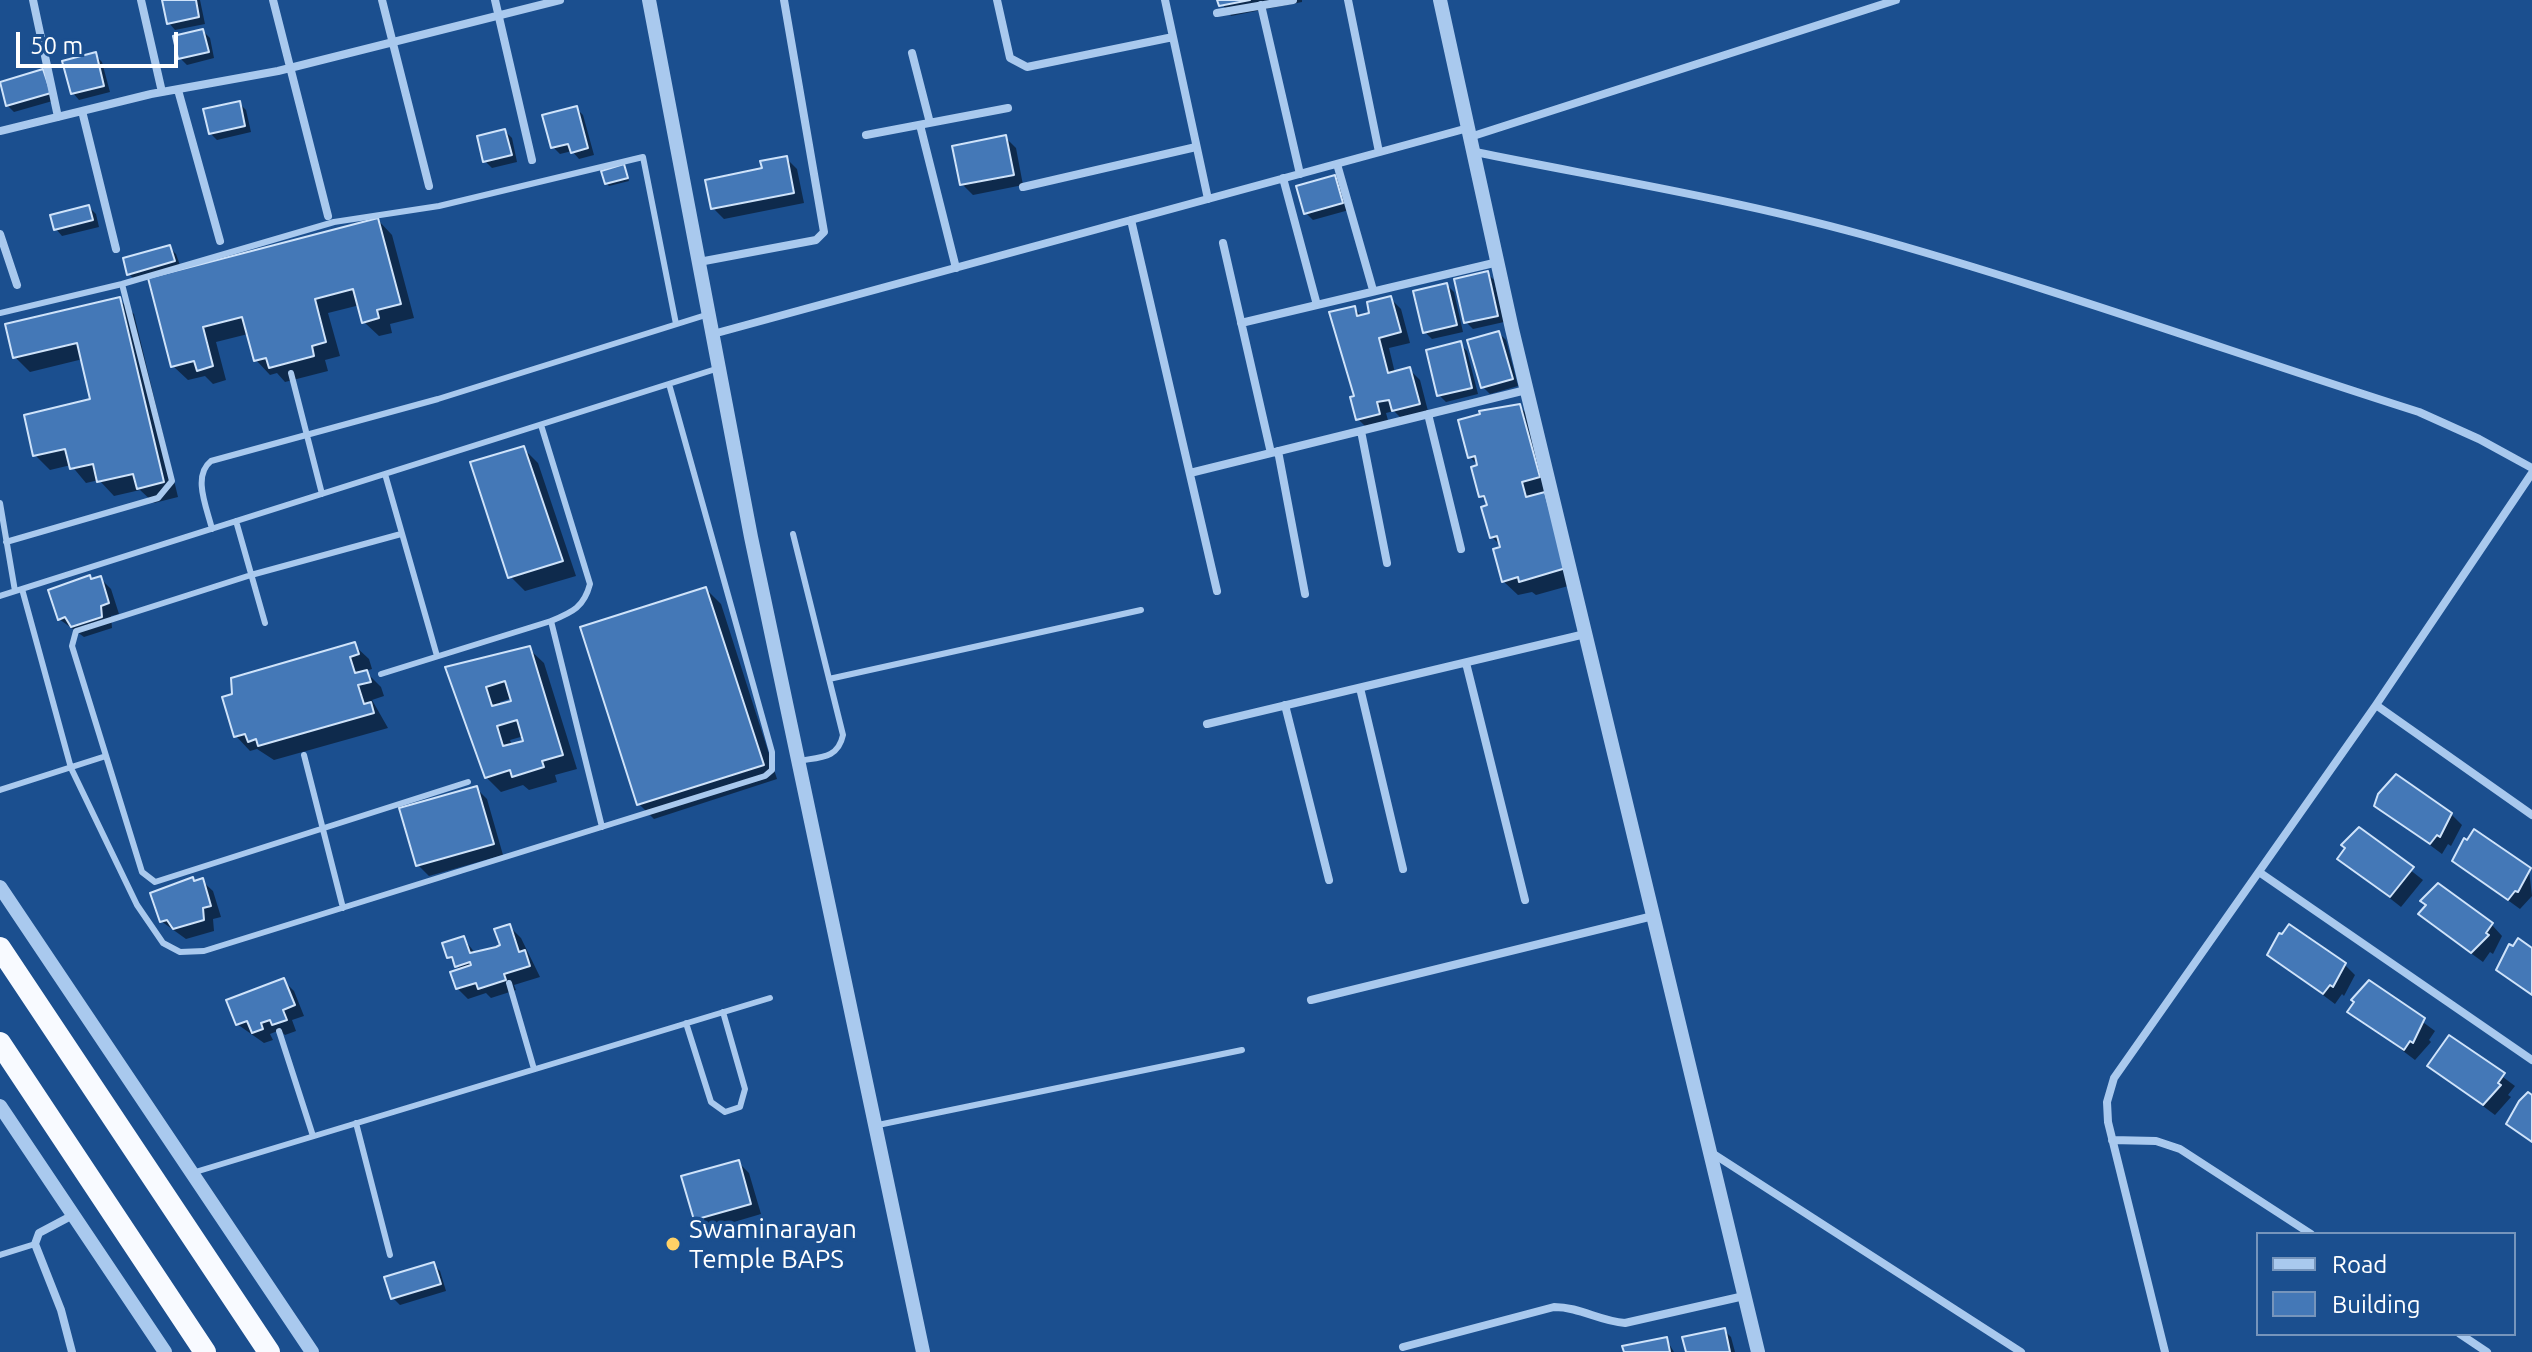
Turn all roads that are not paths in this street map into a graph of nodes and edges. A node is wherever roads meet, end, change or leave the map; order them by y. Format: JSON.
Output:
{"nodes":[{"id":1,"x":33,"y":0,"type":"edge"},
{"id":2,"x":141,"y":0,"type":"edge"},
{"id":3,"x":273,"y":0,"type":"edge"},
{"id":4,"x":382,"y":0,"type":"edge"},
{"id":5,"x":495,"y":0,"type":"edge"},
{"id":6,"x":560,"y":0,"type":"edge"},
{"id":7,"x":649,"y":0,"type":"edge"},
{"id":8,"x":784,"y":0,"type":"edge"},
{"id":9,"x":997,"y":0,"type":"edge"},
{"id":10,"x":1165,"y":0,"type":"edge"},
{"id":11,"x":1293,"y":0,"type":"edge"},
{"id":12,"x":1348,"y":0,"type":"edge"},
{"id":13,"x":1440,"y":0,"type":"edge"},
{"id":14,"x":1896,"y":0,"type":"edge"},
{"id":15,"x":1261,"y":5,"type":"junction"},
{"id":16,"x":1217,"y":13,"type":"dead end"},
{"id":17,"x":498,"y":16,"type":"junction"},
{"id":18,"x":1173,"y":37,"type":"junction"},
{"id":19,"x":393,"y":42,"type":"junction"},
{"id":20,"x":912,"y":53,"type":"dead end"},
{"id":21,"x":289,"y":68,"type":"junction"},
{"id":22,"x":178,"y":90,"type":"junction"},
{"id":23,"x":162,"y":92,"type":"junction"},
{"id":24,"x":1008,"y":108,"type":"dead end"},
{"id":25,"x":82,"y":111,"type":"junction"},
{"id":26,"x":58,"y":117,"type":"junction"},
{"id":27,"x":925,"y":124,"type":"junction"},
{"id":28,"x":0,"y":131,"type":"edge"},
{"id":29,"x":866,"y":135,"type":"dead end"},
{"id":30,"x":1471,"y":139,"type":"junction"},
{"id":31,"x":1196,"y":147,"type":"junction"},
{"id":32,"x":1379,"y":152,"type":"junction"},
{"id":33,"x":532,"y":160,"type":"dead end"},
{"id":34,"x":1337,"y":164,"type":"junction"},
{"id":35,"x":1300,"y":174,"type":"junction"},
{"id":36,"x":1283,"y":178,"type":"junction"},
{"id":37,"x":429,"y":186,"type":"dead end"},
{"id":38,"x":1023,"y":187,"type":"dead end"},
{"id":39,"x":1208,"y":199,"type":"junction"},
{"id":40,"x":328,"y":216,"type":"dead end"},
{"id":41,"x":1131,"y":220,"type":"junction"},
{"id":42,"x":0,"y":234,"type":"edge"},
{"id":43,"x":220,"y":241,"type":"dead end"},
{"id":44,"x":1223,"y":243,"type":"dead end"},
{"id":45,"x":116,"y":249,"type":"dead end"},
{"id":46,"x":699,"y":262,"type":"junction"},
{"id":47,"x":1498,"y":262,"type":"junction"},
{"id":48,"x":956,"y":268,"type":"junction"},
{"id":49,"x":122,"y":284,"type":"junction"},
{"id":50,"x":17,"y":285,"type":"dead end"},
{"id":51,"x":1373,"y":290,"type":"junction"},
{"id":52,"x":1317,"y":305,"type":"junction"},
{"id":53,"x":0,"y":313,"type":"edge"},
{"id":54,"x":709,"y":314,"type":"junction"},
{"id":55,"x":1241,"y":323,"type":"junction"},
{"id":56,"x":676,"y":324,"type":"junction"},
{"id":57,"x":713,"y":334,"type":"junction"},
{"id":58,"x":719,"y":368,"type":"junction"},
{"id":59,"x":291,"y":373,"type":"dead end"},
{"id":60,"x":669,"y":384,"type":"junction"},
{"id":61,"x":1526,"y":390,"type":"junction"},
{"id":62,"x":1428,"y":414,"type":"junction"},
{"id":63,"x":541,"y":425,"type":"junction"},
{"id":64,"x":1361,"y":431,"type":"junction"},
{"id":65,"x":307,"y":436,"type":"junction"},
{"id":66,"x":1274,"y":452,"type":"junction"},
{"id":67,"x":2532,"y":471,"type":"edge"},
{"id":68,"x":1190,"y":473,"type":"junction"},
{"id":69,"x":385,"y":474,"type":"junction"},
{"id":70,"x":322,"y":494,"type":"junction"},
{"id":71,"x":0,"y":503,"type":"edge"},
{"id":72,"x":236,"y":521,"type":"junction"},
{"id":73,"x":212,"y":529,"type":"junction"},
{"id":74,"x":401,"y":534,"type":"junction"},
{"id":75,"x":793,"y":534,"type":"dead end"},
{"id":76,"x":6,"y":542,"type":"junction"},
{"id":77,"x":1461,"y":549,"type":"dead end"},
{"id":78,"x":1387,"y":563,"type":"dead end"},
{"id":79,"x":251,"y":575,"type":"junction"},
{"id":80,"x":18,"y":590,"type":"junction"},
{"id":81,"x":1217,"y":591,"type":"dead end"},
{"id":82,"x":1305,"y":594,"type":"dead end"},
{"id":83,"x":0,"y":596,"type":"edge"},
{"id":84,"x":1141,"y":610,"type":"dead end"},
{"id":85,"x":551,"y":621,"type":"junction"},
{"id":86,"x":265,"y":623,"type":"dead end"},
{"id":87,"x":1585,"y":634,"type":"junction"},
{"id":88,"x":437,"y":656,"type":"junction"},
{"id":89,"x":1466,"y":663,"type":"junction"},
{"id":90,"x":381,"y":674,"type":"dead end"},
{"id":91,"x":829,"y":679,"type":"junction"},
{"id":92,"x":1360,"y":688,"type":"junction"},
{"id":93,"x":1285,"y":705,"type":"junction"},
{"id":94,"x":2376,"y":705,"type":"junction"},
{"id":95,"x":1207,"y":724,"type":"dead end"},
{"id":96,"x":304,"y":755,"type":"dead end"},
{"id":97,"x":106,"y":756,"type":"junction"},
{"id":98,"x":798,"y":761,"type":"junction"},
{"id":99,"x":71,"y":768,"type":"junction"},
{"id":100,"x":468,"y":782,"type":"dead end"},
{"id":101,"x":0,"y":790,"type":"edge"},
{"id":102,"x":2532,"y":815,"type":"edge"},
{"id":103,"x":602,"y":827,"type":"junction"},
{"id":104,"x":322,"y":829,"type":"junction"},
{"id":105,"x":1403,"y":869,"type":"dead end"},
{"id":106,"x":2259,"y":872,"type":"junction"},
{"id":107,"x":1329,"y":880,"type":"dead end"},
{"id":108,"x":0,"y":887,"type":"edge"},
{"id":109,"x":1525,"y":900,"type":"dead end"},
{"id":110,"x":343,"y":908,"type":"junction"},
{"id":111,"x":1653,"y":916,"type":"junction"},
{"id":112,"x":0,"y":948,"type":"edge"},
{"id":113,"x":509,"y":983,"type":"dead end"},
{"id":114,"x":770,"y":998,"type":"dead end"},
{"id":115,"x":1311,"y":1000,"type":"dead end"},
{"id":116,"x":723,"y":1012,"type":"junction"},
{"id":117,"x":686,"y":1023,"type":"junction"},
{"id":118,"x":279,"y":1031,"type":"dead end"},
{"id":119,"x":0,"y":1043,"type":"edge"},
{"id":120,"x":1242,"y":1050,"type":"dead end"},
{"id":121,"x":2532,"y":1060,"type":"edge"},
{"id":122,"x":534,"y":1069,"type":"junction"},
{"id":123,"x":0,"y":1106,"type":"edge"},
{"id":124,"x":356,"y":1123,"type":"junction"},
{"id":125,"x":875,"y":1125,"type":"junction"},
{"id":126,"x":313,"y":1136,"type":"junction"},
{"id":127,"x":2112,"y":1140,"type":"junction"},
{"id":128,"x":1710,"y":1152,"type":"junction"},
{"id":129,"x":192,"y":1173,"type":"junction"},
{"id":130,"x":73,"y":1215,"type":"junction"},
{"id":131,"x":2308,"y":1232,"type":"edge"},
{"id":132,"x":35,"y":1244,"type":"junction"},
{"id":133,"x":0,"y":1255,"type":"edge"},
{"id":134,"x":390,"y":1255,"type":"dead end"},
{"id":135,"x":1744,"y":1296,"type":"junction"},
{"id":136,"x":2463,"y":1336,"type":"edge"},
{"id":137,"x":1403,"y":1347,"type":"dead end"},
{"id":138,"x":72,"y":1352,"type":"edge"},
{"id":139,"x":165,"y":1352,"type":"edge"},
{"id":140,"x":205,"y":1352,"type":"edge"},
{"id":141,"x":269,"y":1352,"type":"edge"},
{"id":142,"x":312,"y":1352,"type":"edge"},
{"id":143,"x":923,"y":1352,"type":"edge"},
{"id":144,"x":1758,"y":1352,"type":"edge"},
{"id":145,"x":2021,"y":1352,"type":"edge"},
{"id":146,"x":2165,"y":1352,"type":"edge"},
{"id":147,"x":2487,"y":1352,"type":"edge"}],
"edges":[{"from":1,"to":26,"type":"street"},
{"from":2,"to":23,"type":"street"},
{"from":3,"to":21,"type":"street"},
{"from":4,"to":19,"type":"street"},
{"from":5,"to":17,"type":"street"},
{"from":6,"to":17,"type":"street"},
{"from":7,"to":46,"type":"street"},
{"from":8,"to":46,"type":"street"},
{"from":9,"to":18,"type":"street"},
{"from":10,"to":18,"type":"street"},
{"from":11,"to":15,"type":"street"},
{"from":12,"to":32,"type":"street"},
{"from":13,"to":30,"type":"street"},
{"from":14,"to":30,"type":"street"},
{"from":15,"to":16,"type":"street"},
{"from":15,"to":35,"type":"street"},
{"from":17,"to":19,"type":"street"},
{"from":17,"to":33,"type":"street"},
{"from":18,"to":31,"type":"street"},
{"from":19,"to":21,"type":"street"},
{"from":19,"to":37,"type":"street"},
{"from":20,"to":27,"type":"street"},
{"from":21,"to":22,"type":"street"},
{"from":21,"to":40,"type":"street"},
{"from":22,"to":23,"type":"street"},
{"from":22,"to":43,"type":"street"},
{"from":23,"to":25,"type":"street"},
{"from":24,"to":27,"type":"street"},
{"from":25,"to":26,"type":"street"},
{"from":25,"to":45,"type":"street"},
{"from":26,"to":28,"type":"street"},
{"from":27,"to":29,"type":"street"},
{"from":27,"to":48,"type":"street"},
{"from":30,"to":32,"type":"street"},
{"from":30,"to":47,"type":"street"},
{"from":30,"to":67,"type":"street"},
{"from":31,"to":38,"type":"street"},
{"from":31,"to":39,"type":"street"},
{"from":32,"to":34,"type":"street"},
{"from":34,"to":35,"type":"street"},
{"from":34,"to":51,"type":"street"},
{"from":35,"to":36,"type":"street"},
{"from":36,"to":39,"type":"street"},
{"from":36,"to":52,"type":"street"},
{"from":39,"to":41,"type":"street"},
{"from":41,"to":48,"type":"street"},
{"from":41,"to":68,"type":"street"},
{"from":42,"to":50,"type":"street"},
{"from":44,"to":55,"type":"street"},
{"from":46,"to":54,"type":"street"},
{"from":47,"to":51,"type":"street"},
{"from":47,"to":61,"type":"street"},
{"from":48,"to":57,"type":"street"},
{"from":49,"to":53,"type":"lane"},
{"from":49,"to":56,"type":"lane"},
{"from":49,"to":76,"type":"lane"},
{"from":51,"to":52,"type":"street"},
{"from":52,"to":55,"type":"street"},
{"from":54,"to":56,"type":"lane"},
{"from":54,"to":57,"type":"street"},
{"from":55,"to":66,"type":"street"},
{"from":56,"to":65,"type":"lane"},
{"from":57,"to":58,"type":"street"},
{"from":58,"to":60,"type":"lane"},
{"from":58,"to":98,"type":"street"},
{"from":59,"to":65,"type":"lane"},
{"from":60,"to":63,"type":"lane"},
{"from":60,"to":103,"type":"lane"},
{"from":61,"to":62,"type":"street"},
{"from":61,"to":87,"type":"street"},
{"from":62,"to":64,"type":"street"},
{"from":62,"to":77,"type":"street"},
{"from":63,"to":69,"type":"lane"},
{"from":63,"to":85,"type":"lane"},
{"from":64,"to":66,"type":"street"},
{"from":64,"to":78,"type":"street"},
{"from":65,"to":70,"type":"lane"},
{"from":65,"to":73,"type":"lane"},
{"from":66,"to":68,"type":"street"},
{"from":66,"to":82,"type":"street"},
{"from":67,"to":94,"type":"street"},
{"from":68,"to":81,"type":"street"},
{"from":69,"to":70,"type":"lane"},
{"from":69,"to":74,"type":"lane"},
{"from":70,"to":72,"type":"lane"},
{"from":71,"to":76,"type":"lane"},
{"from":72,"to":73,"type":"lane"},
{"from":72,"to":79,"type":"lane"},
{"from":73,"to":80,"type":"lane"},
{"from":74,"to":79,"type":"lane"},
{"from":74,"to":88,"type":"lane"},
{"from":75,"to":91,"type":"lane"},
{"from":76,"to":80,"type":"lane"},
{"from":79,"to":86,"type":"lane"},
{"from":79,"to":97,"type":"lane"},
{"from":80,"to":83,"type":"lane"},
{"from":80,"to":99,"type":"lane"},
{"from":84,"to":91,"type":"lane"},
{"from":85,"to":88,"type":"lane"},
{"from":85,"to":103,"type":"lane"},
{"from":87,"to":89,"type":"street"},
{"from":87,"to":111,"type":"street"},
{"from":88,"to":90,"type":"lane"},
{"from":89,"to":92,"type":"street"},
{"from":89,"to":109,"type":"street"},
{"from":91,"to":98,"type":"lane"},
{"from":92,"to":93,"type":"street"},
{"from":92,"to":105,"type":"street"},
{"from":93,"to":95,"type":"street"},
{"from":93,"to":107,"type":"street"},
{"from":94,"to":102,"type":"street"},
{"from":94,"to":106,"type":"street"},
{"from":96,"to":104,"type":"lane"},
{"from":97,"to":99,"type":"lane"},
{"from":97,"to":104,"type":"lane"},
{"from":98,"to":125,"type":"street"},
{"from":99,"to":101,"type":"lane"},
{"from":99,"to":110,"type":"lane"},
{"from":100,"to":104,"type":"lane"},
{"from":103,"to":110,"type":"lane"},
{"from":104,"to":110,"type":"lane"},
{"from":106,"to":121,"type":"street"},
{"from":106,"to":127,"type":"street"},
{"from":108,"to":129,"type":"street"},
{"from":111,"to":115,"type":"street"},
{"from":111,"to":128,"type":"street"},
{"from":112,"to":141,"type":"highway"},
{"from":113,"to":122,"type":"lane"},
{"from":114,"to":116,"type":"lane"},
{"from":116,"to":117,"type":"lane"},
{"from":116,"to":117,"type":"lane"},
{"from":117,"to":122,"type":"lane"},
{"from":118,"to":126,"type":"lane"},
{"from":119,"to":140,"type":"highway"},
{"from":120,"to":125,"type":"lane"},
{"from":122,"to":124,"type":"lane"},
{"from":123,"to":130,"type":"street"},
{"from":124,"to":126,"type":"lane"},
{"from":124,"to":134,"type":"lane"},
{"from":125,"to":143,"type":"street"},
{"from":126,"to":129,"type":"lane"},
{"from":127,"to":131,"type":"street"},
{"from":127,"to":146,"type":"street"},
{"from":128,"to":135,"type":"street"},
{"from":128,"to":145,"type":"street"},
{"from":129,"to":142,"type":"street"},
{"from":130,"to":132,"type":"street"},
{"from":130,"to":139,"type":"street"},
{"from":132,"to":133,"type":"lane"},
{"from":132,"to":138,"type":"street"},
{"from":135,"to":137,"type":"street"},
{"from":135,"to":144,"type":"street"},
{"from":136,"to":147,"type":"street"}]}
